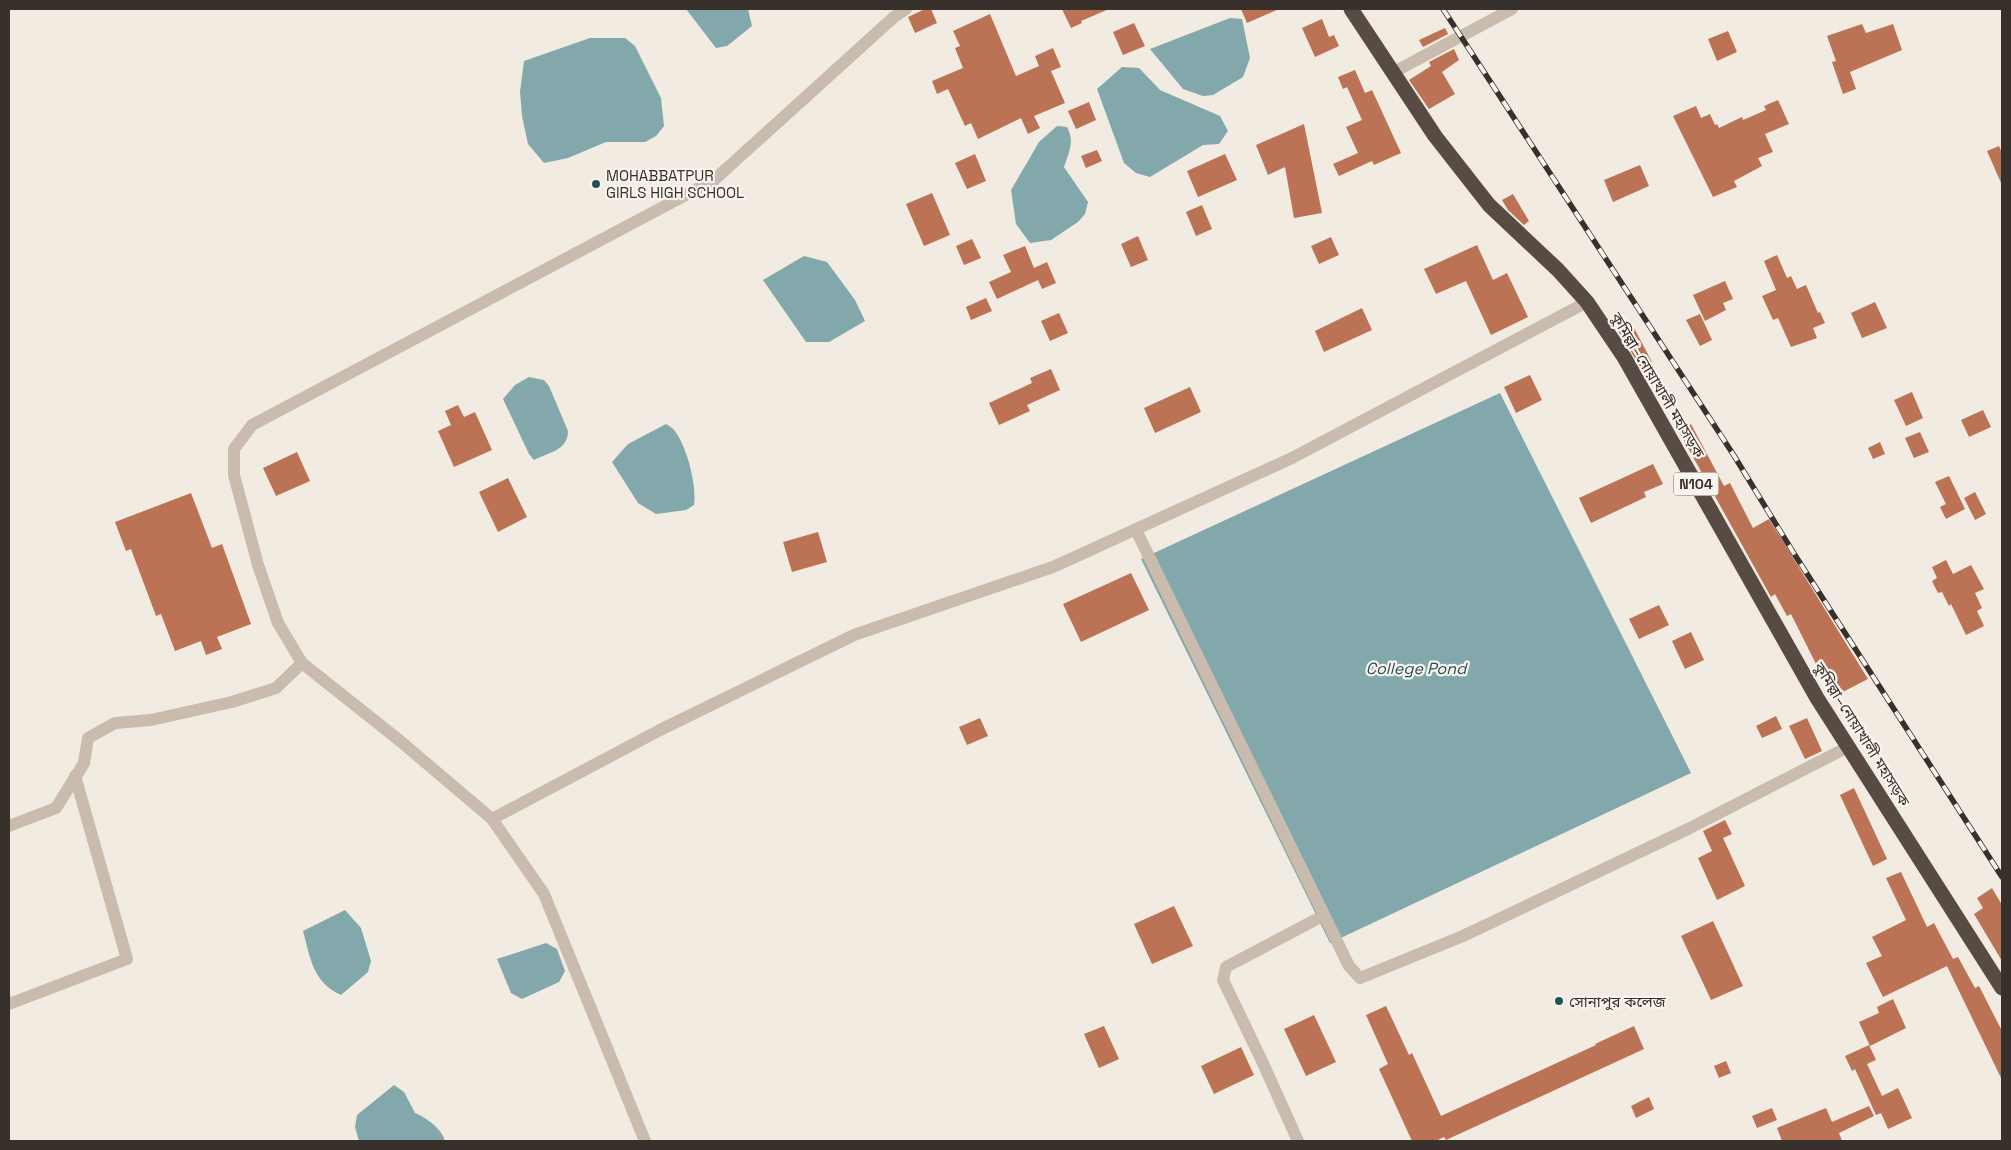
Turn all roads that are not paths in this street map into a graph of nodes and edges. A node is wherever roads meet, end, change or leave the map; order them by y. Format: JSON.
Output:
{"nodes":[{"id":1,"x":906,"y":9,"type":"edge"},
{"id":2,"x":1351,"y":9,"type":"edge"},
{"id":3,"x":1512,"y":9,"type":"edge"},
{"id":4,"x":891,"y":13,"type":"edge"},
{"id":5,"x":1392,"y":73,"type":"junction"},
{"id":6,"x":1588,"y":302,"type":"junction"},
{"id":7,"x":1136,"y":530,"type":"junction"},
{"id":8,"x":302,"y":662,"type":"junction"},
{"id":9,"x":1848,"y":747,"type":"junction"},
{"id":10,"x":75,"y":776,"type":"junction"},
{"id":11,"x":492,"y":819,"type":"junction"},
{"id":12,"x":9,"y":826,"type":"edge"},
{"id":13,"x":1315,"y":920,"type":"dead end"},
{"id":14,"x":2002,"y":988,"type":"edge"},
{"id":15,"x":9,"y":1004,"type":"edge"},
{"id":16,"x":645,"y":1141,"type":"edge"},
{"id":17,"x":1298,"y":1141,"type":"edge"}],
"edges":[{"from":1,"to":4,"type":"street"},
{"from":2,"to":5,"type":"highway","name":"কুমিল্লা–নোয়াখালী মহাসড়ক","number":"N104"},
{"from":3,"to":5,"type":"street"},
{"from":4,"to":8,"type":"street"},
{"from":5,"to":6,"type":"highway","name":"কুমিল্লা–নোয়াখালী মহাসড়ক","number":"N104"},
{"from":6,"to":7,"type":"street"},
{"from":6,"to":9,"type":"highway","name":"কুমিল্লা–নোয়াখালী মহাসড়ক","number":"N104"},
{"from":7,"to":9,"type":"street"},
{"from":7,"to":11,"type":"street"},
{"from":8,"to":10,"type":"street"},
{"from":8,"to":11,"type":"street"},
{"from":9,"to":14,"type":"highway","name":"কুমিল্লা–নোয়াখালী মহাসড়ক","number":"N104"},
{"from":10,"to":12,"type":"street"},
{"from":10,"to":15,"type":"street"},
{"from":11,"to":16,"type":"street"},
{"from":13,"to":17,"type":"street"}]}
